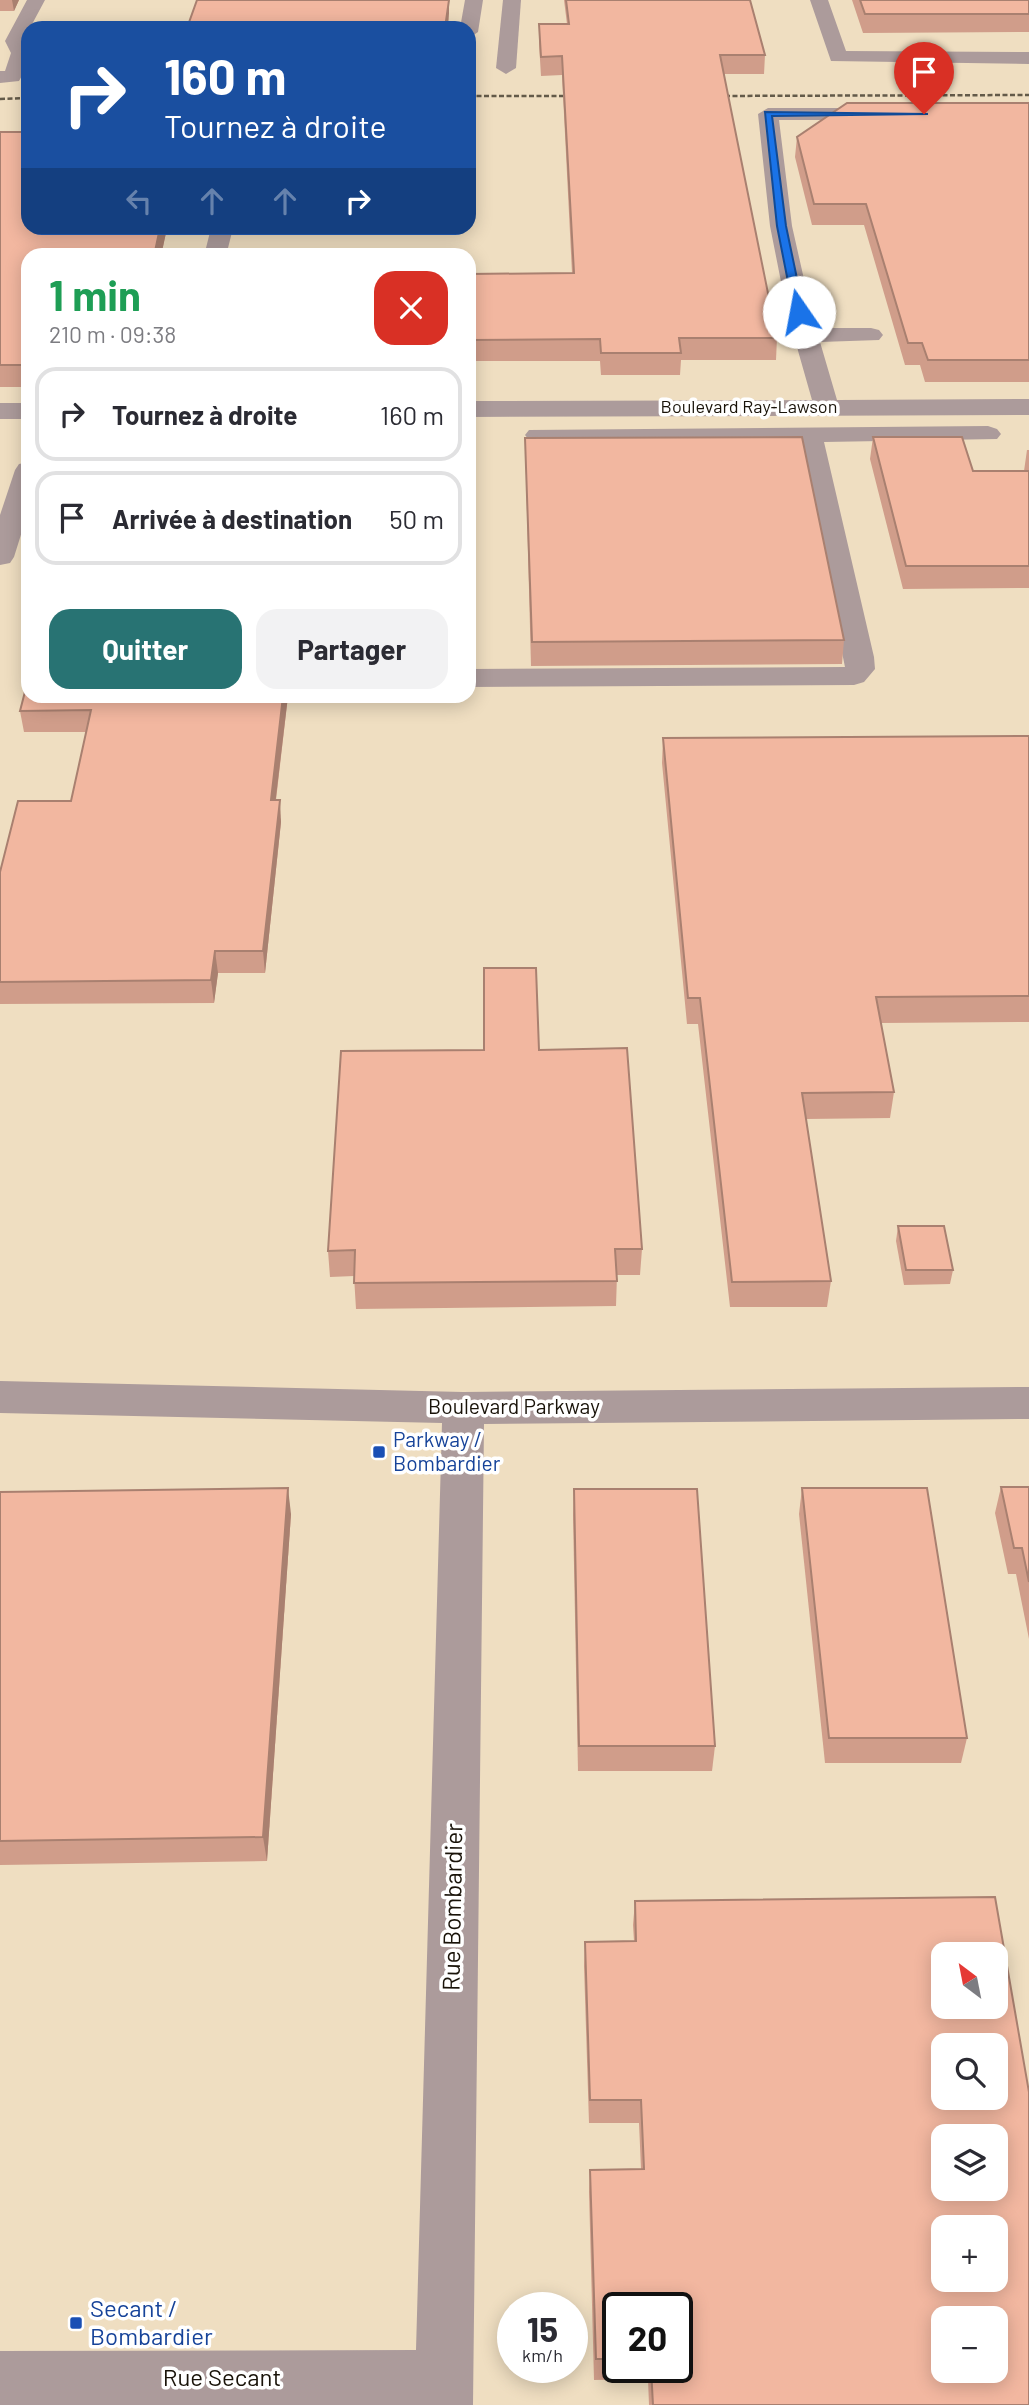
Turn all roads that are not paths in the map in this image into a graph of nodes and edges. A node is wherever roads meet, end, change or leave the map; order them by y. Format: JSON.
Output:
{"nodes":[{"id":1,"x":36,"y":0,"type":"edge"},
{"id":2,"x":474,"y":0,"type":"edge"},
{"id":3,"x":512,"y":0,"type":"edge"},
{"id":4,"x":819,"y":0,"type":"edge"},
{"id":5,"x":25,"y":21,"type":"edge"},
{"id":6,"x":471,"y":21,"type":"edge"},
{"id":7,"x":21,"y":28,"type":"edge"},
{"id":8,"x":21,"y":53,"type":"edge"},
{"id":9,"x":21,"y":53,"type":"edge"},
{"id":10,"x":1029,"y":58,"type":"edge"},
{"id":11,"x":506,"y":68,"type":"dead end"},
{"id":12,"x":0,"y":77,"type":"edge"},
{"id":13,"x":905,"y":114,"type":"edge"},
{"id":14,"x":874,"y":345,"type":"dead end"},
{"id":15,"x":809,"y":346,"type":"junction"},
{"id":16,"x":826,"y":407,"type":"junction"},
{"id":17,"x":958,"y":407,"type":"junction"},
{"id":18,"x":1029,"y":407,"type":"edge"},
{"id":19,"x":476,"y":409,"type":"edge"},
{"id":20,"x":507,"y":409,"type":"junction"},
{"id":21,"x":0,"y":411,"type":"edge"},
{"id":22,"x":21,"y":411,"type":"edge"},
{"id":23,"x":1016,"y":433,"type":"dead end"},
{"id":24,"x":962,"y":434,"type":"junction"},
{"id":25,"x":810,"y":435,"type":"junction"},
{"id":26,"x":21,"y":492,"type":"edge"},
{"id":27,"x":0,"y":557,"type":"edge"},
{"id":28,"x":476,"y":678,"type":"edge"},
{"id":29,"x":0,"y":1397,"type":"edge"},
{"id":30,"x":1029,"y":1403,"type":"edge"},
{"id":31,"x":463,"y":1408,"type":"junction"},
{"id":32,"x":0,"y":2380,"type":"edge"},
{"id":33,"x":444,"y":2393,"type":"edge"}],
"edges":[{"from":1,"to":5,"type":"street"},
{"from":2,"to":6,"type":"street"},
{"from":3,"to":11,"type":"street"},
{"from":4,"to":10,"type":"street"},
{"from":7,"to":9,"type":"street"},
{"from":8,"to":12,"type":"street"},
{"from":13,"to":15,"type":"street"},
{"from":14,"to":15,"type":"street"},
{"from":15,"to":16,"type":"street"},
{"from":16,"to":17,"type":"street","name":"Boulevard Ray-Lawson"},
{"from":16,"to":20,"type":"street","name":"Boulevard Ray-Lawson"},
{"from":17,"to":18,"type":"street","name":"Boulevard Ray-Lawson"},
{"from":17,"to":24,"type":"street"},
{"from":19,"to":20,"type":"street","name":"Boulevard Ray-Lawson"},
{"from":20,"to":25,"type":"street","name":"Boulevard Ray-Lawson"},
{"from":21,"to":22,"type":"street"},
{"from":23,"to":24,"type":"street","name":"Boulevard Ray-Lawson"},
{"from":24,"to":25,"type":"street","name":"Boulevard Ray-Lawson"},
{"from":25,"to":28,"type":"street"},
{"from":26,"to":27,"type":"street"},
{"from":29,"to":31,"type":"street","name":"Boulevard Parkway"},
{"from":30,"to":31,"type":"street","name":"Boulevard Parkway"},
{"from":31,"to":33,"type":"street","name":"Rue Bombardier"},
{"from":32,"to":33,"type":"street","name":"Rue Secant"}]}
